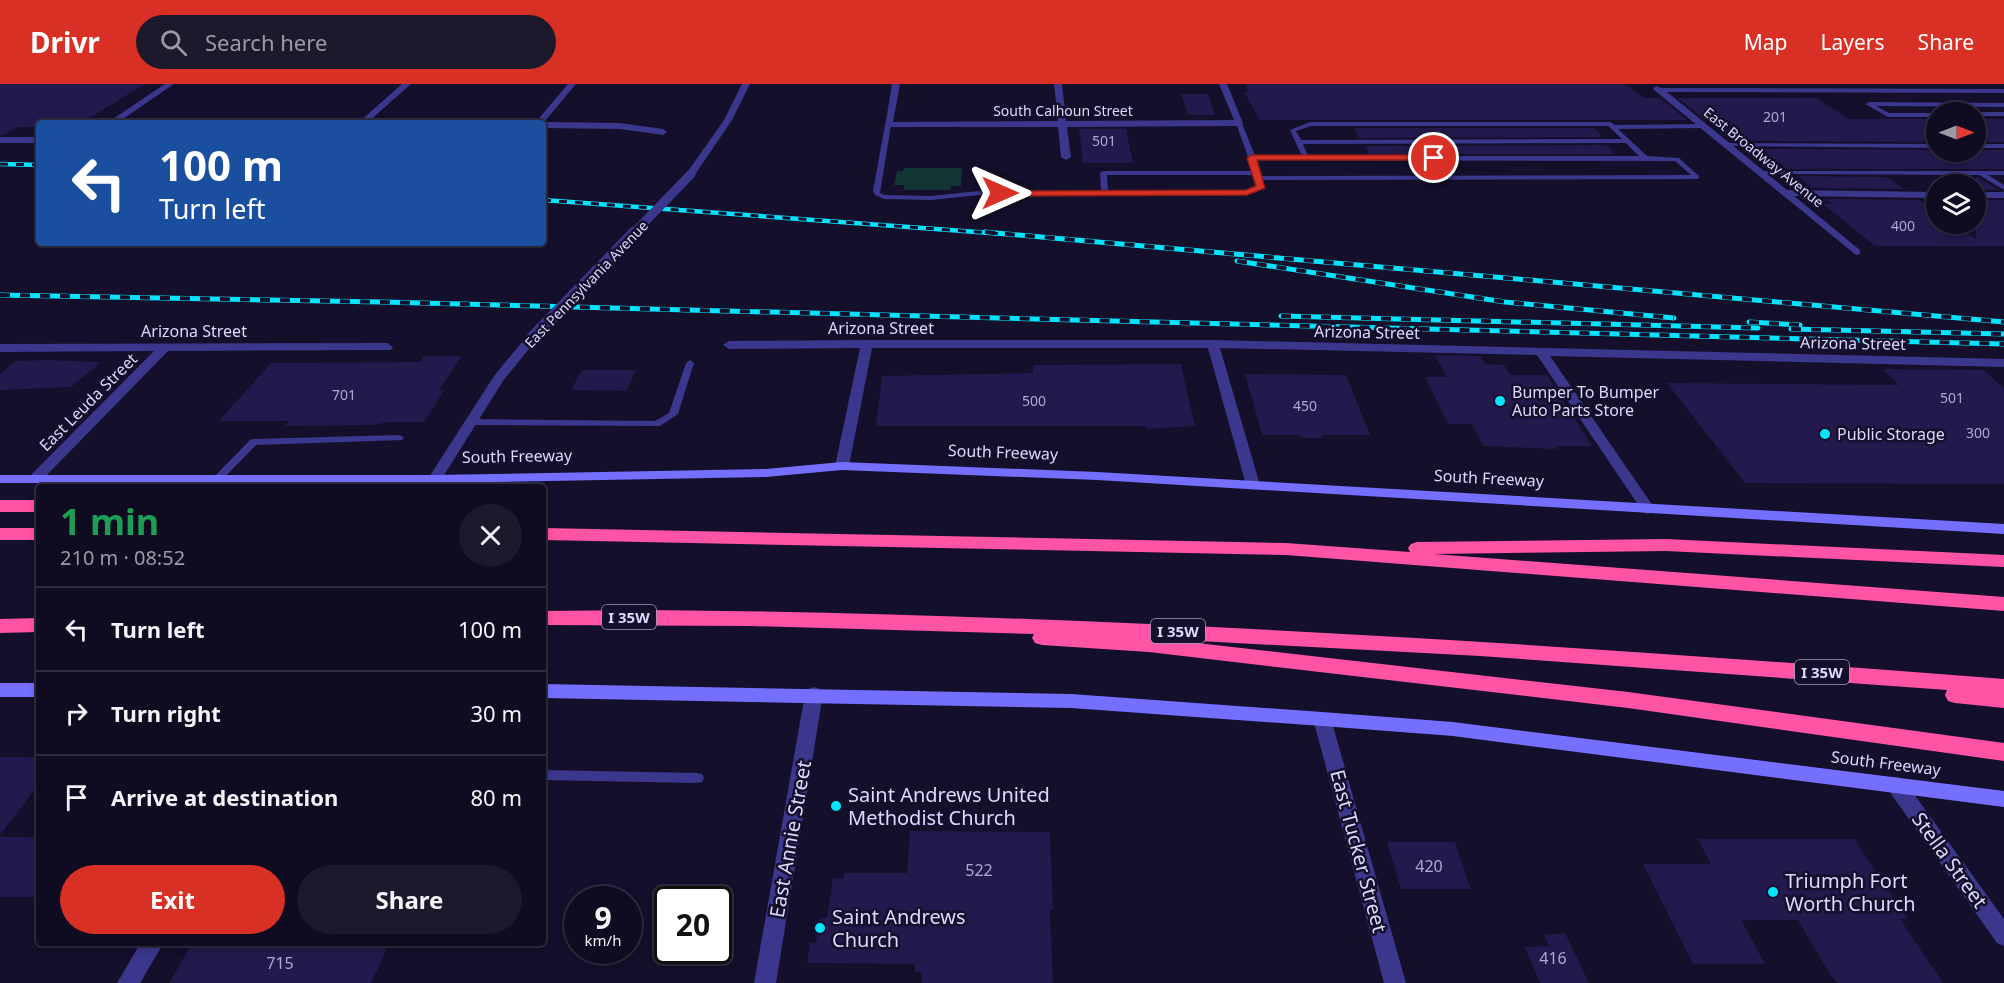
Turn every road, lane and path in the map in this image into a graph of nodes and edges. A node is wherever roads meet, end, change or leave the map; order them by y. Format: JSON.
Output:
{"nodes":[{"id":1,"x":170,"y":84,"type":"edge"},
{"id":2,"x":407,"y":84,"type":"edge"},
{"id":3,"x":572,"y":84,"type":"edge"},
{"id":4,"x":746,"y":84,"type":"edge"},
{"id":5,"x":896,"y":84,"type":"edge"},
{"id":6,"x":1058,"y":84,"type":"edge"},
{"id":7,"x":1223,"y":84,"type":"edge"},
{"id":8,"x":1816,"y":84,"type":"edge"},
{"id":9,"x":1657,"y":87,"type":"edge"},
{"id":10,"x":1827,"y":91,"type":"junction"},
{"id":11,"x":1992,"y":91,"type":"junction"},
{"id":12,"x":2004,"y":91,"type":"edge"},
{"id":13,"x":2004,"y":98,"type":"edge"},
{"id":14,"x":1926,"y":104,"type":"edge"},
{"id":15,"x":1986,"y":105,"type":"edge"},
{"id":16,"x":2004,"y":105,"type":"edge"},
{"id":17,"x":1986,"y":114,"type":"edge"},
{"id":18,"x":2004,"y":114,"type":"edge"},
{"id":19,"x":1926,"y":115,"type":"edge"},
{"id":20,"x":116,"y":120,"type":"edge"},
{"id":21,"x":365,"y":120,"type":"edge"},
{"id":22,"x":544,"y":120,"type":"edge"},
{"id":23,"x":1239,"y":123,"type":"junction"},
{"id":24,"x":546,"y":124,"type":"edge"},
{"id":25,"x":1062,"y":124,"type":"junction"},
{"id":26,"x":888,"y":125,"type":"junction"},
{"id":27,"x":1705,"y":126,"type":"junction"},
{"id":28,"x":1613,"y":127,"type":"junction"},
{"id":29,"x":663,"y":132,"type":"dead end"},
{"id":30,"x":0,"y":140,"type":"edge"},
{"id":31,"x":36,"y":140,"type":"edge"},
{"id":32,"x":1627,"y":141,"type":"junction"},
{"id":33,"x":1298,"y":142,"type":"junction"},
{"id":34,"x":1729,"y":145,"type":"junction"},
{"id":35,"x":1926,"y":146,"type":"edge"},
{"id":36,"x":1986,"y":146,"type":"edge"},
{"id":37,"x":2004,"y":146,"type":"edge"},
{"id":38,"x":1066,"y":157,"type":"dead end"},
{"id":39,"x":1252,"y":158,"type":"junction"},
{"id":40,"x":1306,"y":158,"type":"junction"},
{"id":41,"x":1645,"y":158,"type":"junction"},
{"id":42,"x":1763,"y":173,"type":"junction"},
{"id":43,"x":1982,"y":173,"type":"junction"},
{"id":44,"x":2004,"y":174,"type":"edge"},
{"id":45,"x":1257,"y":176,"type":"junction"},
{"id":46,"x":2004,"y":188,"type":"edge"},
{"id":47,"x":1105,"y":193,"type":"junction"},
{"id":48,"x":1788,"y":193,"type":"junction"},
{"id":49,"x":1926,"y":195,"type":"edge"},
{"id":50,"x":1986,"y":195,"type":"edge"},
{"id":51,"x":2004,"y":195,"type":"edge"},
{"id":52,"x":1856,"y":252,"type":"dead end"},
{"id":53,"x":867,"y":344,"type":"junction"},
{"id":54,"x":1213,"y":344,"type":"junction"},
{"id":55,"x":729,"y":345,"type":"dead end"},
{"id":56,"x":165,"y":347,"type":"junction"},
{"id":57,"x":387,"y":347,"type":"dead end"},
{"id":58,"x":0,"y":348,"type":"edge"},
{"id":59,"x":1541,"y":352,"type":"junction"},
{"id":60,"x":690,"y":363,"type":"dead end"},
{"id":61,"x":2004,"y":363,"type":"edge"},
{"id":62,"x":469,"y":422,"type":"junction"},
{"id":63,"x":399,"y":438,"type":"dead end"},
{"id":64,"x":842,"y":466,"type":"junction"},
{"id":65,"x":0,"y":479,"type":"edge"},
{"id":66,"x":35,"y":479,"type":"junction"},
{"id":67,"x":217,"y":479,"type":"junction"},
{"id":68,"x":432,"y":483,"type":"edge"},
{"id":69,"x":1253,"y":485,"type":"junction"},
{"id":70,"x":0,"y":506,"type":"edge"},
{"id":71,"x":36,"y":506,"type":"edge"},
{"id":72,"x":1648,"y":509,"type":"junction"},
{"id":73,"x":2004,"y":529,"type":"edge"},
{"id":74,"x":546,"y":533,"type":"edge"},
{"id":75,"x":0,"y":534,"type":"edge"},
{"id":76,"x":36,"y":534,"type":"edge"},
{"id":77,"x":1286,"y":549,"type":"junction"},
{"id":78,"x":2004,"y":561,"type":"edge"},
{"id":79,"x":2004,"y":604,"type":"edge"},
{"id":80,"x":714,"y":617,"type":"junction"},
{"id":81,"x":0,"y":618,"type":"edge"},
{"id":82,"x":546,"y":618,"type":"edge"},
{"id":83,"x":36,"y":619,"type":"edge"},
{"id":84,"x":36,"y":625,"type":"edge"},
{"id":85,"x":0,"y":626,"type":"edge"},
{"id":86,"x":1641,"y":658,"type":"junction"},
{"id":87,"x":2004,"y":687,"type":"edge"},
{"id":88,"x":0,"y":690,"type":"edge"},
{"id":89,"x":36,"y":690,"type":"edge"},
{"id":90,"x":546,"y":691,"type":"edge"},
{"id":91,"x":814,"y":694,"type":"junction"},
{"id":92,"x":2004,"y":700,"type":"edge"},
{"id":93,"x":1322,"y":719,"type":"junction"},
{"id":94,"x":2004,"y":752,"type":"edge"},
{"id":95,"x":546,"y":775,"type":"edge"},
{"id":96,"x":697,"y":778,"type":"dead end"},
{"id":97,"x":1896,"y":785,"type":"junction"},
{"id":98,"x":2004,"y":799,"type":"edge"},
{"id":99,"x":2004,"y":936,"type":"edge"},
{"id":100,"x":151,"y":946,"type":"edge"},
{"id":101,"x":128,"y":983,"type":"edge"},
{"id":102,"x":765,"y":983,"type":"edge"},
{"id":103,"x":1395,"y":983,"type":"edge"}],
"edges":[{"from":1,"to":20,"type":"street"},
{"from":2,"to":21,"type":"street"},
{"from":3,"to":22,"type":"street"},
{"from":4,"to":62,"type":"street","name":"East Pennsylvania Avenue","bridge":true},
{"from":5,"to":26,"type":"street"},
{"from":6,"to":25,"type":"street"},
{"from":7,"to":23,"type":"street"},
{"from":8,"to":10,"type":"street"},
{"from":9,"to":10,"type":"street"},
{"from":9,"to":27,"type":"street","name":"East Broadway Avenue"},
{"from":10,"to":11,"type":"street"},
{"from":11,"to":12,"type":"street"},
{"from":11,"to":13,"type":"lane"},
{"from":14,"to":19,"type":"lane"},
{"from":15,"to":16,"type":"lane"},
{"from":17,"to":18,"type":"lane"},
{"from":23,"to":25,"type":"street","name":"South Calhoun Street"},
{"from":23,"to":39,"type":"lane"},
{"from":24,"to":29,"type":"street"},
{"from":25,"to":26,"type":"street","name":"South Calhoun Street"},
{"from":25,"to":38,"type":"street"},
{"from":26,"to":47,"type":"lane"},
{"from":27,"to":28,"type":"lane"},
{"from":27,"to":34,"type":"street","name":"East Broadway Avenue"},
{"from":28,"to":32,"type":"lane"},
{"from":28,"to":33,"type":"lane"},
{"from":30,"to":31,"type":"street"},
{"from":32,"to":33,"type":"lane"},
{"from":32,"to":41,"type":"lane"},
{"from":33,"to":40,"type":"lane"},
{"from":34,"to":35,"type":"lane"},
{"from":34,"to":42,"type":"street","name":"East Broadway Avenue"},
{"from":36,"to":37,"type":"lane"},
{"from":39,"to":40,"type":"lane"},
{"from":39,"to":45,"type":"lane"},
{"from":40,"to":41,"type":"lane"},
{"from":41,"to":45,"type":"lane"},
{"from":42,"to":43,"type":"lane"},
{"from":42,"to":48,"type":"street","name":"East Broadway Avenue"},
{"from":43,"to":44,"type":"lane"},
{"from":43,"to":46,"type":"lane"},
{"from":45,"to":47,"type":"lane"},
{"from":45,"to":47,"type":"lane"},
{"from":48,"to":49,"type":"street"},
{"from":48,"to":52,"type":"street","name":"East Broadway Avenue"},
{"from":50,"to":51,"type":"street"},
{"from":53,"to":54,"type":"street","name":"Arizona Street"},
{"from":53,"to":55,"type":"street","name":"Arizona Street"},
{"from":53,"to":64,"type":"street"},
{"from":54,"to":59,"type":"street","name":"Arizona Street"},
{"from":54,"to":69,"type":"street"},
{"from":56,"to":57,"type":"street","name":"Arizona Street"},
{"from":56,"to":58,"type":"street","name":"Arizona Street"},
{"from":56,"to":66,"type":"street","name":"East Leuda Street"},
{"from":59,"to":61,"type":"street","name":"Arizona Street"},
{"from":59,"to":72,"type":"street"},
{"from":60,"to":62,"type":"lane"},
{"from":62,"to":68,"type":"street","name":"East Pennsylvania Avenue"},
{"from":63,"to":67,"type":"lane"},
{"from":64,"to":68,"type":"main road","name":"South Freeway"},
{"from":64,"to":69,"type":"main road","name":"South Freeway"},
{"from":65,"to":66,"type":"main road","name":"South Freeway"},
{"from":66,"to":67,"type":"main road","name":"South Freeway"},
{"from":67,"to":68,"type":"main road","name":"South Freeway"},
{"from":69,"to":72,"type":"main road","name":"South Freeway"},
{"from":70,"to":71,"type":"highway"},
{"from":72,"to":73,"type":"main road","name":"South Freeway"},
{"from":74,"to":77,"type":"highway"},
{"from":75,"to":76,"type":"highway"},
{"from":77,"to":78,"type":"highway"},
{"from":77,"to":79,"type":"highway"},
{"from":80,"to":82,"type":"highway","number":"I 35W"},
{"from":80,"to":86,"type":"highway","number":"I 35W"},
{"from":80,"to":94,"type":"highway"},
{"from":81,"to":83,"type":"highway"},
{"from":84,"to":85,"type":"highway"},
{"from":86,"to":87,"type":"highway","number":"I 35W"},
{"from":86,"to":92,"type":"highway"},
{"from":88,"to":89,"type":"main road"},
{"from":90,"to":91,"type":"main road","name":"South Freeway"},
{"from":91,"to":93,"type":"main road","name":"South Freeway"},
{"from":91,"to":102,"type":"street","name":"East Annie Street"},
{"from":93,"to":97,"type":"main road","name":"South Freeway"},
{"from":93,"to":103,"type":"street","name":"East Tucker Street"},
{"from":95,"to":96,"type":"lane"},
{"from":97,"to":98,"type":"main road","name":"South Freeway"},
{"from":97,"to":99,"type":"street","name":"Stella Street"},
{"from":100,"to":101,"type":"street"}]}
